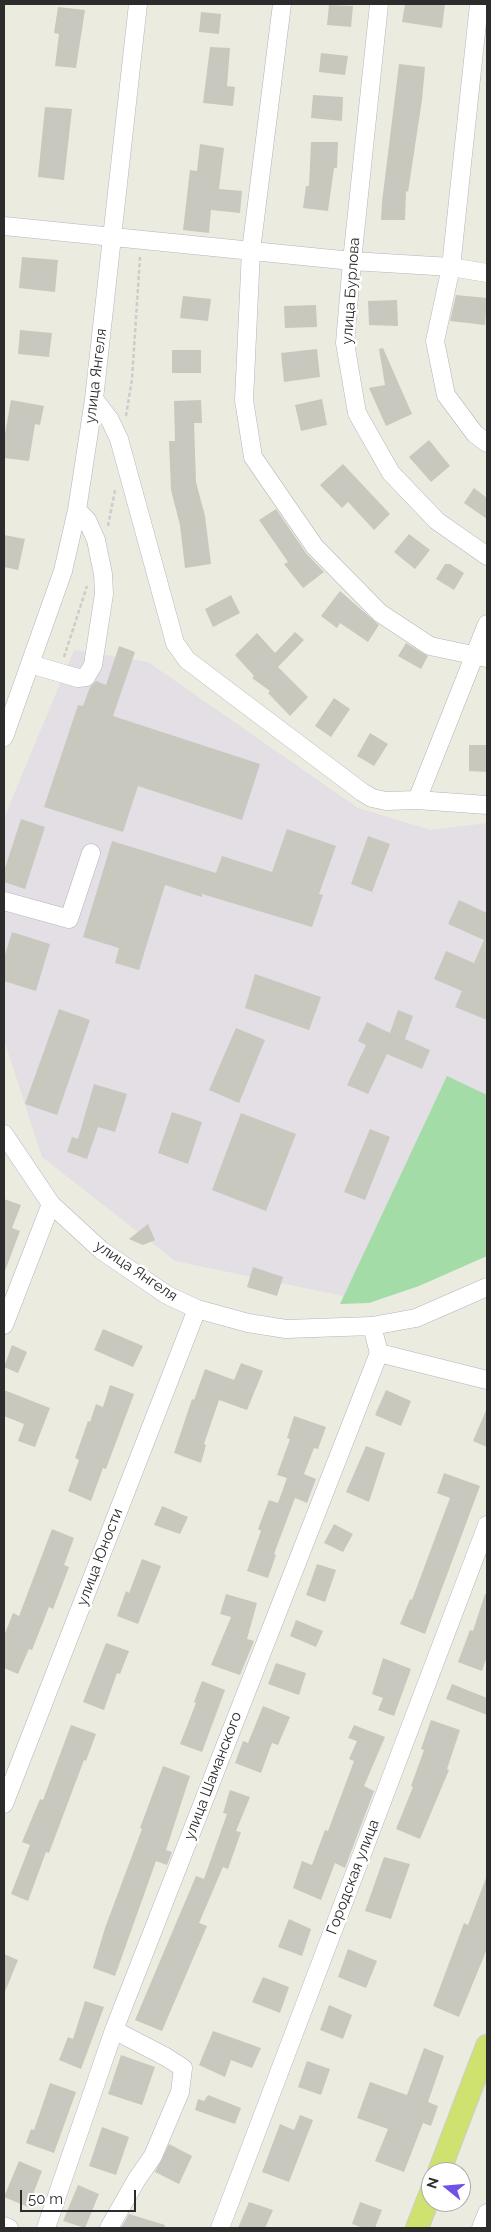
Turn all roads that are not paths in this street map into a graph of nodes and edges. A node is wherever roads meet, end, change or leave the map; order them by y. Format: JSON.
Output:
{"nodes":[{"id":1,"x":138,"y":4,"type":"edge"},
{"id":2,"x":282,"y":4,"type":"edge"},
{"id":3,"x":380,"y":4,"type":"edge"},
{"id":4,"x":479,"y":4,"type":"edge"},
{"id":5,"x":4,"y":226,"type":"edge"},
{"id":6,"x":112,"y":236,"type":"junction"},
{"id":7,"x":251,"y":251,"type":"junction"},
{"id":8,"x":352,"y":261,"type":"junction"},
{"id":9,"x":451,"y":268,"type":"junction"},
{"id":10,"x":487,"y":274,"type":"edge"},
{"id":11,"x":94,"y":399,"type":"junction"},
{"id":12,"x":487,"y":443,"type":"edge"},
{"id":13,"x":77,"y":510,"type":"junction"},
{"id":14,"x":487,"y":556,"type":"edge"},
{"id":15,"x":487,"y":624,"type":"edge"},
{"id":16,"x":481,"y":657,"type":"edge"},
{"id":17,"x":30,"y":664,"type":"junction"},
{"id":18,"x":4,"y":737,"type":"edge"},
{"id":19,"x":417,"y":800,"type":"junction"},
{"id":20,"x":487,"y":805,"type":"edge"},
{"id":21,"x":91,"y":853,"type":"dead end"},
{"id":22,"x":4,"y":901,"type":"edge"},
{"id":23,"x":4,"y":1134,"type":"edge"},
{"id":24,"x":51,"y":1204,"type":"junction"},
{"id":25,"x":487,"y":1287,"type":"edge"},
{"id":26,"x":197,"y":1310,"type":"junction"},
{"id":27,"x":4,"y":1325,"type":"edge"},
{"id":28,"x":372,"y":1326,"type":"junction"},
{"id":29,"x":379,"y":1353,"type":"junction"},
{"id":30,"x":487,"y":1380,"type":"edge"},
{"id":31,"x":487,"y":1526,"type":"edge"},
{"id":32,"x":4,"y":1804,"type":"edge"},
{"id":33,"x":114,"y":2030,"type":"junction"},
{"id":34,"x":487,"y":2046,"type":"edge"},
{"id":35,"x":443,"y":2162,"type":"edge"},
{"id":36,"x":423,"y":2212,"type":"edge"},
{"id":37,"x":487,"y":2213,"type":"edge"},
{"id":38,"x":4,"y":2226,"type":"edge"},
{"id":39,"x":9,"y":2228,"type":"edge"},
{"id":40,"x":46,"y":2228,"type":"edge"},
{"id":41,"x":109,"y":2228,"type":"edge"},
{"id":42,"x":220,"y":2228,"type":"edge"},
{"id":43,"x":417,"y":2228,"type":"edge"},
{"id":44,"x":482,"y":2228,"type":"edge"}],
"edges":[{"from":1,"to":6,"type":"street","name":"улица Янгеля"},
{"from":2,"to":7,"type":"street"},
{"from":3,"to":8,"type":"street","name":"улица Бурлова"},
{"from":4,"to":9,"type":"street"},
{"from":5,"to":6,"type":"street"},
{"from":6,"to":7,"type":"street"},
{"from":6,"to":11,"type":"street","name":"улица Янгеля"},
{"from":7,"to":8,"type":"street"},
{"from":7,"to":16,"type":"street"},
{"from":8,"to":9,"type":"street"},
{"from":8,"to":14,"type":"street","name":"улица Бурлова"},
{"from":9,"to":10,"type":"street"},
{"from":9,"to":12,"type":"street"},
{"from":11,"to":13,"type":"street","name":"улица Янгеля"},
{"from":11,"to":19,"type":"street"},
{"from":13,"to":17,"type":"street","name":"улица Янгеля"},
{"from":13,"to":17,"type":"street"},
{"from":15,"to":16,"type":"street"},
{"from":16,"to":19,"type":"street"},
{"from":17,"to":18,"type":"street","name":"улица Янгеля"},
{"from":19,"to":20,"type":"street"},
{"from":21,"to":22,"type":"street"},
{"from":23,"to":24,"type":"street","name":"улица Янгеля"},
{"from":24,"to":26,"type":"street","name":"улица Янгеля"},
{"from":24,"to":27,"type":"street"},
{"from":25,"to":28,"type":"street","name":"улица Янгеля"},
{"from":26,"to":28,"type":"street","name":"улица Янгеля"},
{"from":26,"to":32,"type":"street","name":"улица Юности"},
{"from":28,"to":29,"type":"street"},
{"from":29,"to":30,"type":"street"},
{"from":29,"to":33,"type":"street","name":"улица Шаманского"},
{"from":31,"to":42,"type":"street","name":"Городская улица"},
{"from":33,"to":40,"type":"street","name":"улица Шаманского"},
{"from":33,"to":41,"type":"street"},
{"from":34,"to":35,"type":"main road"},
{"from":36,"to":43,"type":"main road"},
{"from":37,"to":44,"type":"street"},
{"from":38,"to":39,"type":"street"}]}
